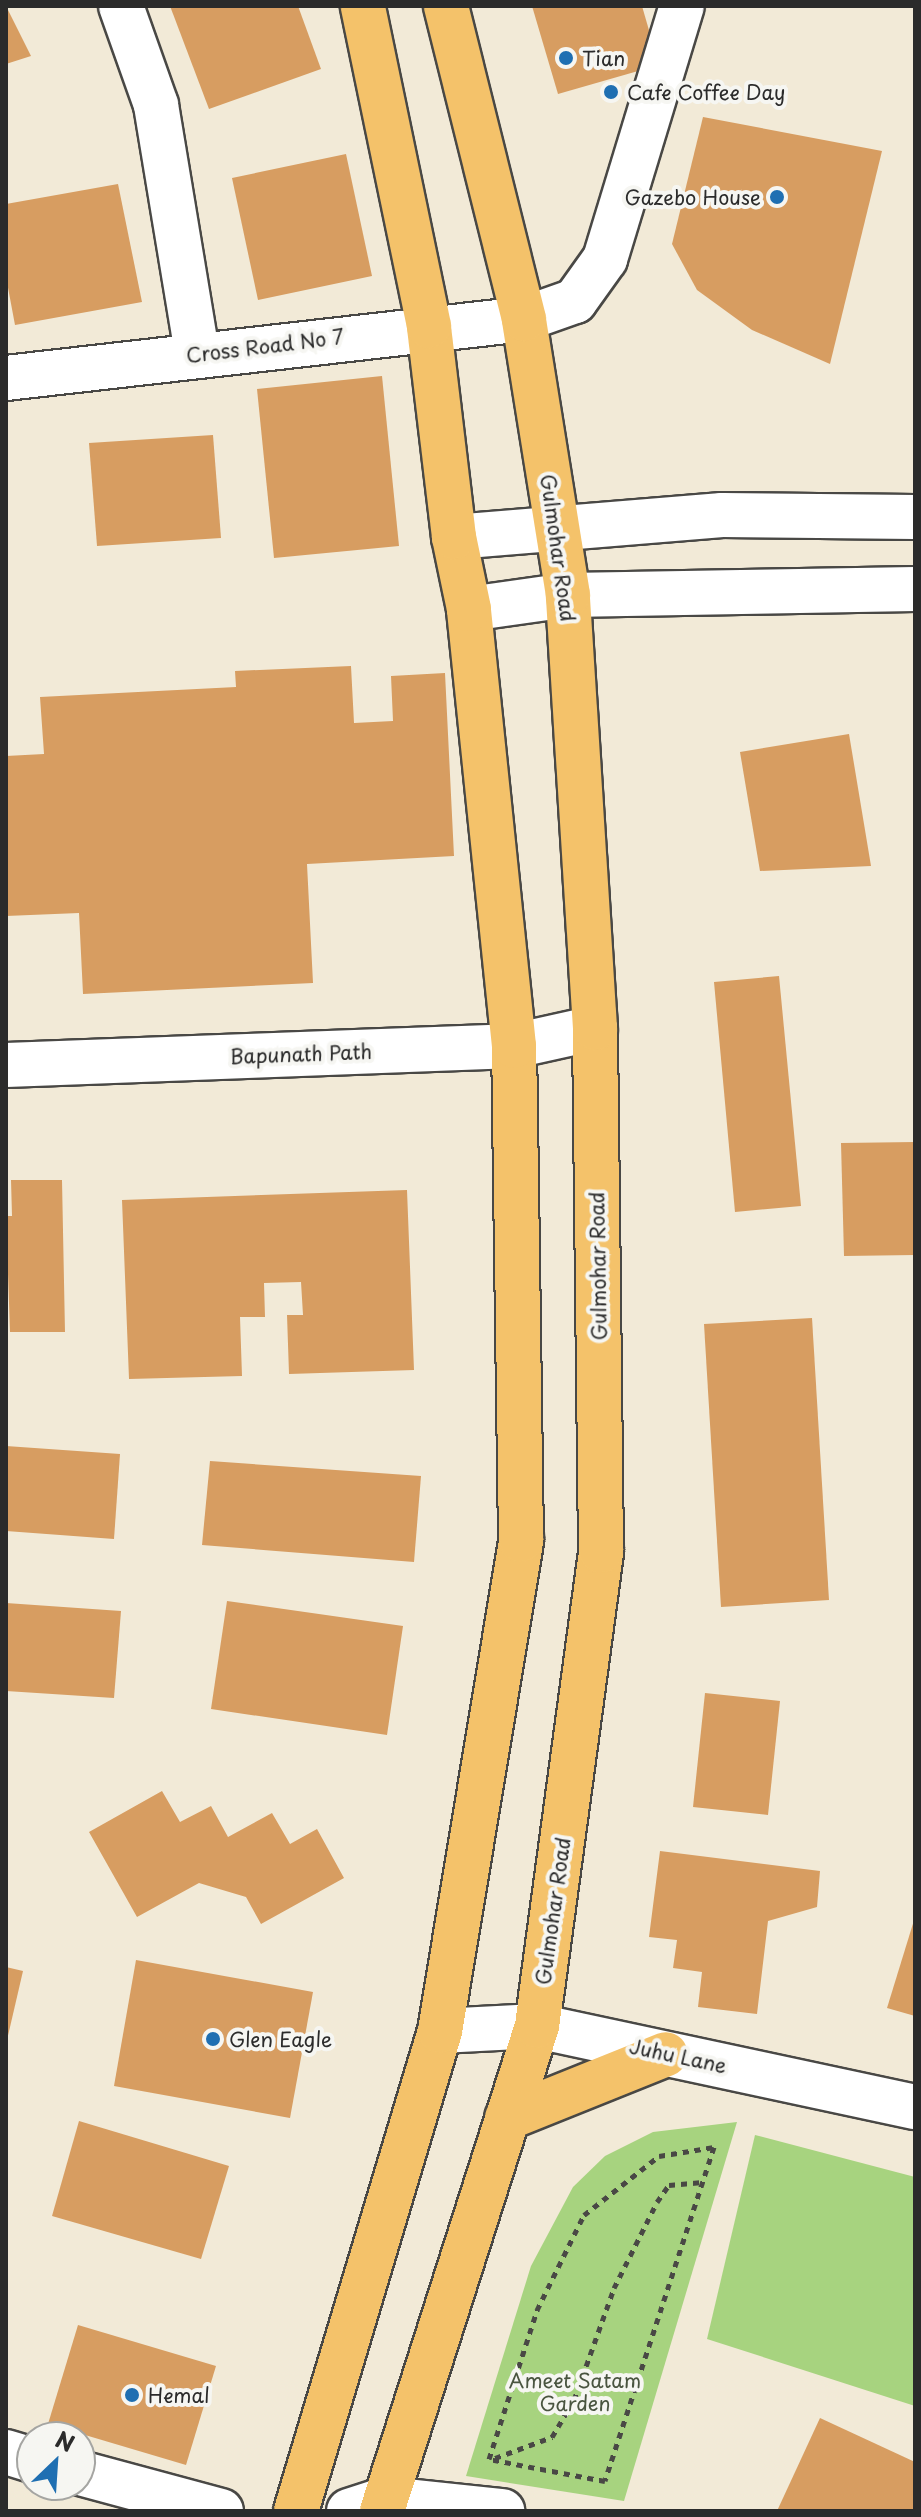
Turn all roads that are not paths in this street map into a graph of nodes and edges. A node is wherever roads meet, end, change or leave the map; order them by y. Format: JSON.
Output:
{"nodes":[{"id":1,"x":121,"y":6,"type":"edge"},
{"id":2,"x":363,"y":6,"type":"edge"},
{"id":3,"x":446,"y":6,"type":"edge"},
{"id":4,"x":682,"y":6,"type":"edge"},
{"id":5,"x":524,"y":319,"type":"junction"},
{"id":6,"x":429,"y":326,"type":"junction"},
{"id":7,"x":197,"y":354,"type":"junction"},
{"id":8,"x":6,"y":378,"type":"edge"},
{"id":9,"x":915,"y":517,"type":"edge"},
{"id":10,"x":555,"y":525,"type":"junction"},
{"id":11,"x":454,"y":537,"type":"junction"},
{"id":12,"x":915,"y":589,"type":"edge"},
{"id":13,"x":568,"y":595,"type":"junction"},
{"id":14,"x":469,"y":609,"type":"junction"},
{"id":15,"x":595,"y":1028,"type":"junction"},
{"id":16,"x":514,"y":1046,"type":"junction"},
{"id":17,"x":6,"y":1065,"type":"edge"},
{"id":18,"x":537,"y":2026,"type":"junction"},
{"id":19,"x":440,"y":2031,"type":"junction"},
{"id":20,"x":666,"y":2054,"type":"junction"},
{"id":21,"x":915,"y":2107,"type":"edge"},
{"id":22,"x":507,"y":2118,"type":"junction"},
{"id":23,"x":96,"y":2477,"type":"edge"},
{"id":24,"x":372,"y":2507,"type":"edge"},
{"id":25,"x":221,"y":2511,"type":"edge"},
{"id":26,"x":296,"y":2511,"type":"edge"},
{"id":27,"x":502,"y":2511,"type":"edge"}],
"edges":[{"from":1,"to":7,"type":"street"},
{"from":2,"to":6,"type":"main road"},
{"from":3,"to":5,"type":"main road","name":"Gulmohar Road"},
{"from":4,"to":5,"type":"street","name":"Cross Road No 7"},
{"from":5,"to":6,"type":"street","name":"Cross Road No 7"},
{"from":5,"to":10,"type":"main road","name":"Gulmohar Road"},
{"from":6,"to":7,"type":"street","name":"Cross Road No 7"},
{"from":6,"to":11,"type":"main road"},
{"from":7,"to":8,"type":"street","name":"Cross Road No 7"},
{"from":9,"to":10,"type":"street"},
{"from":10,"to":11,"type":"street"},
{"from":10,"to":13,"type":"main road","name":"Gulmohar Road"},
{"from":11,"to":14,"type":"main road"},
{"from":12,"to":13,"type":"street"},
{"from":13,"to":14,"type":"street"},
{"from":13,"to":15,"type":"main road","name":"Gulmohar Road"},
{"from":14,"to":16,"type":"main road"},
{"from":15,"to":16,"type":"street","name":"Bapunath Path"},
{"from":15,"to":18,"type":"main road","name":"Gulmohar Road"},
{"from":16,"to":17,"type":"street","name":"Bapunath Path"},
{"from":16,"to":19,"type":"main road"},
{"from":18,"to":19,"type":"street","name":"Juhu Lane"},
{"from":18,"to":20,"type":"street","name":"Juhu Lane"},
{"from":18,"to":22,"type":"main road","name":"Gulmohar Road"},
{"from":19,"to":26,"type":"main road"},
{"from":20,"to":21,"type":"street","name":"Juhu Lane"},
{"from":20,"to":22,"type":"main road"},
{"from":22,"to":24,"type":"main road","name":"Gulmohar Road"},
{"from":23,"to":25,"type":"street"},
{"from":24,"to":27,"type":"street"}]}
